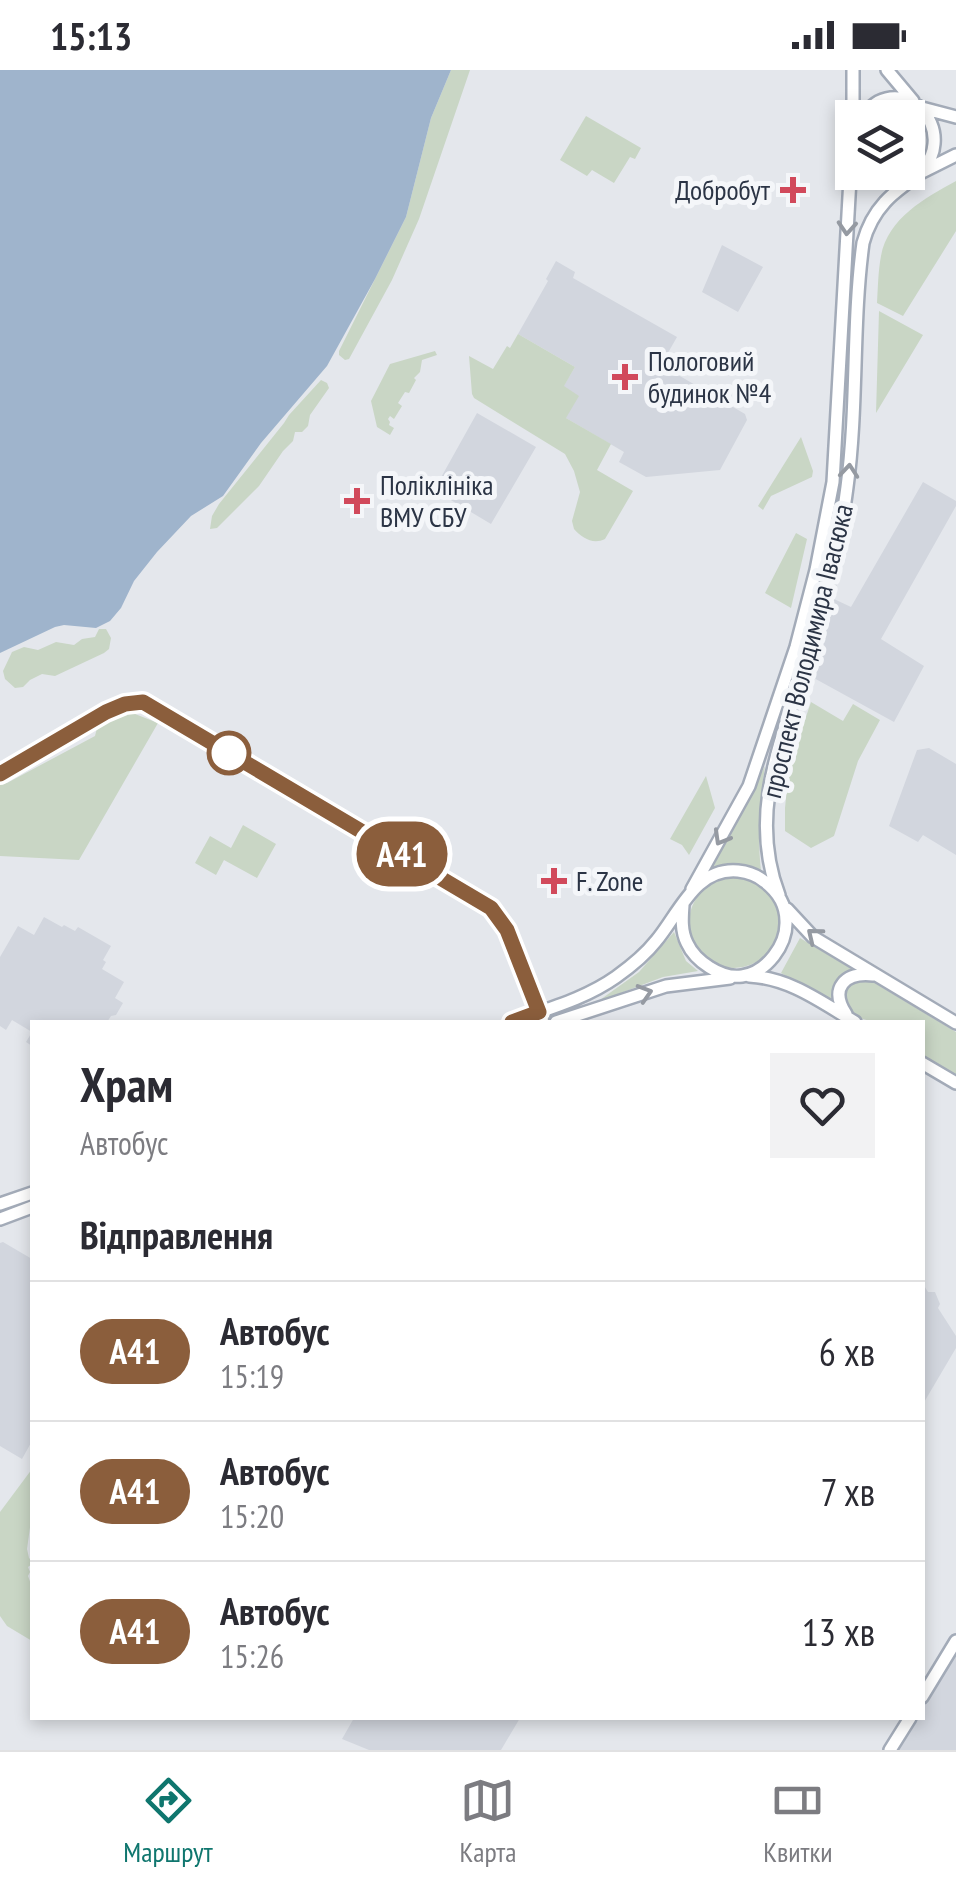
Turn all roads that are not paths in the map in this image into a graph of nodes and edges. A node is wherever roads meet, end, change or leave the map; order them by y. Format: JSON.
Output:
{"nodes":[{"id":1,"x":853,"y":70,"type":"edge"},
{"id":2,"x":887,"y":70,"type":"edge"},
{"id":3,"x":856,"y":100,"type":"edge"},
{"id":4,"x":914,"y":100,"type":"edge"},
{"id":5,"x":925,"y":108,"type":"edge"},
{"id":6,"x":925,"y":115,"type":"edge"},
{"id":7,"x":956,"y":116,"type":"edge"},
{"id":8,"x":956,"y":154,"type":"edge"},
{"id":9,"x":925,"y":162,"type":"edge"},
{"id":10,"x":925,"y":171,"type":"edge"},
{"id":11,"x":849,"y":190,"type":"edge"},
{"id":12,"x":899,"y":190,"type":"edge"},
{"id":13,"x":0,"y":774,"type":"edge"},
{"id":14,"x":692,"y":889,"type":"junction"},
{"id":15,"x":781,"y":900,"type":"junction"},
{"id":16,"x":683,"y":905,"type":"junction"},
{"id":17,"x":741,"y":976,"type":"junction"},
{"id":18,"x":877,"y":976,"type":"junction"},
{"id":19,"x":542,"y":1017,"type":"edge"},
{"id":20,"x":562,"y":1020,"type":"edge"},
{"id":21,"x":851,"y":1020,"type":"edge"},
{"id":22,"x":852,"y":1020,"type":"edge"},
{"id":23,"x":956,"y":1023,"type":"edge"},
{"id":24,"x":925,"y":1065,"type":"edge"},
{"id":25,"x":956,"y":1083,"type":"edge"},
{"id":26,"x":30,"y":1194,"type":"edge"},
{"id":27,"x":0,"y":1204,"type":"edge"},
{"id":28,"x":30,"y":1208,"type":"edge"},
{"id":29,"x":0,"y":1218,"type":"edge"},
{"id":30,"x":956,"y":1641,"type":"edge"},
{"id":31,"x":925,"y":1691,"type":"edge"},
{"id":32,"x":909,"y":1720,"type":"edge"},
{"id":33,"x":890,"y":1750,"type":"edge"}],
"edges":[{"from":1,"to":3,"type":"main road"},
{"from":2,"to":4,"type":"main road"},
{"from":5,"to":7,"type":"main road"},
{"from":6,"to":9,"type":"main road"},
{"from":8,"to":10,"type":"main road"},
{"from":11,"to":14,"type":"main road","name":"проспект Володимира Івасюка","one_way":true},
{"from":15,"to":12,"type":"main road","name":"проспект Володимира Івасюка","one_way":true},
{"from":13,"to":19,"type":"street"},
{"from":14,"to":15,"type":"main road"},
{"from":14,"to":16,"type":"main road"},
{"from":15,"to":17,"type":"main road"},
{"from":18,"to":15,"type":"main road","one_way":true},
{"from":16,"to":17,"type":"main road"},
{"from":16,"to":19,"type":"main road"},
{"from":20,"to":17,"type":"main road","one_way":true},
{"from":17,"to":21,"type":"main road"},
{"from":18,"to":22,"type":"main road"},
{"from":18,"to":23,"type":"main road"},
{"from":24,"to":25,"type":"main road"},
{"from":26,"to":27,"type":"main road"},
{"from":28,"to":29,"type":"main road"},
{"from":30,"to":31,"type":"main road"},
{"from":32,"to":33,"type":"main road"}]}
